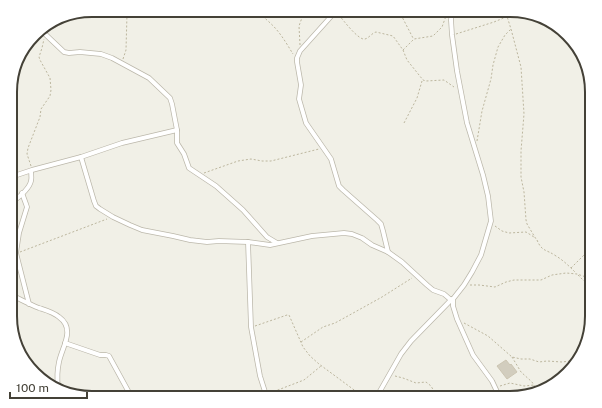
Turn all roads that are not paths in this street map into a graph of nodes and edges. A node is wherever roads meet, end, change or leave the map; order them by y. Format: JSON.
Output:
{"nodes":[{"id":1,"x":331,"y":17,"type":"edge"},
{"id":2,"x":451,"y":17,"type":"edge"},
{"id":3,"x":45,"y":33,"type":"edge"},
{"id":4,"x":177,"y":130,"type":"junction"},
{"id":5,"x":80,"y":157,"type":"junction"},
{"id":6,"x":32,"y":170,"type":"junction"},
{"id":7,"x":17,"y":175,"type":"edge"},
{"id":8,"x":22,"y":193,"type":"junction"},
{"id":9,"x":17,"y":198,"type":"edge"},
{"id":10,"x":248,"y":242,"type":"junction"},
{"id":11,"x":277,"y":244,"type":"junction"},
{"id":12,"x":17,"y":247,"type":"edge"},
{"id":13,"x":388,"y":252,"type":"junction"},
{"id":14,"x":17,"y":258,"type":"edge"},
{"id":15,"x":17,"y":298,"type":"edge"},
{"id":16,"x":452,"y":299,"type":"junction"},
{"id":17,"x":30,"y":304,"type":"junction"},
{"id":18,"x":65,"y":343,"type":"junction"},
{"id":19,"x":57,"y":382,"type":"edge"},
{"id":20,"x":128,"y":391,"type":"edge"},
{"id":21,"x":264,"y":391,"type":"edge"},
{"id":22,"x":380,"y":391,"type":"edge"},
{"id":23,"x":496,"y":391,"type":"edge"}],
"edges":[{"from":1,"to":13,"type":"street"},
{"from":2,"to":16,"type":"street"},
{"from":3,"to":4,"type":"street"},
{"from":4,"to":5,"type":"street"},
{"from":4,"to":11,"type":"street"},
{"from":5,"to":6,"type":"street"},
{"from":5,"to":10,"type":"street"},
{"from":6,"to":7,"type":"street"},
{"from":6,"to":8,"type":"street"},
{"from":8,"to":9,"type":"street"},
{"from":8,"to":12,"type":"street"},
{"from":10,"to":11,"type":"street"},
{"from":10,"to":21,"type":"street"},
{"from":11,"to":13,"type":"street"},
{"from":13,"to":16,"type":"street"},
{"from":14,"to":17,"type":"street"},
{"from":15,"to":17,"type":"street"},
{"from":16,"to":22,"type":"street"},
{"from":16,"to":23,"type":"street"},
{"from":17,"to":18,"type":"street"},
{"from":18,"to":19,"type":"street"},
{"from":18,"to":20,"type":"street"}]}
